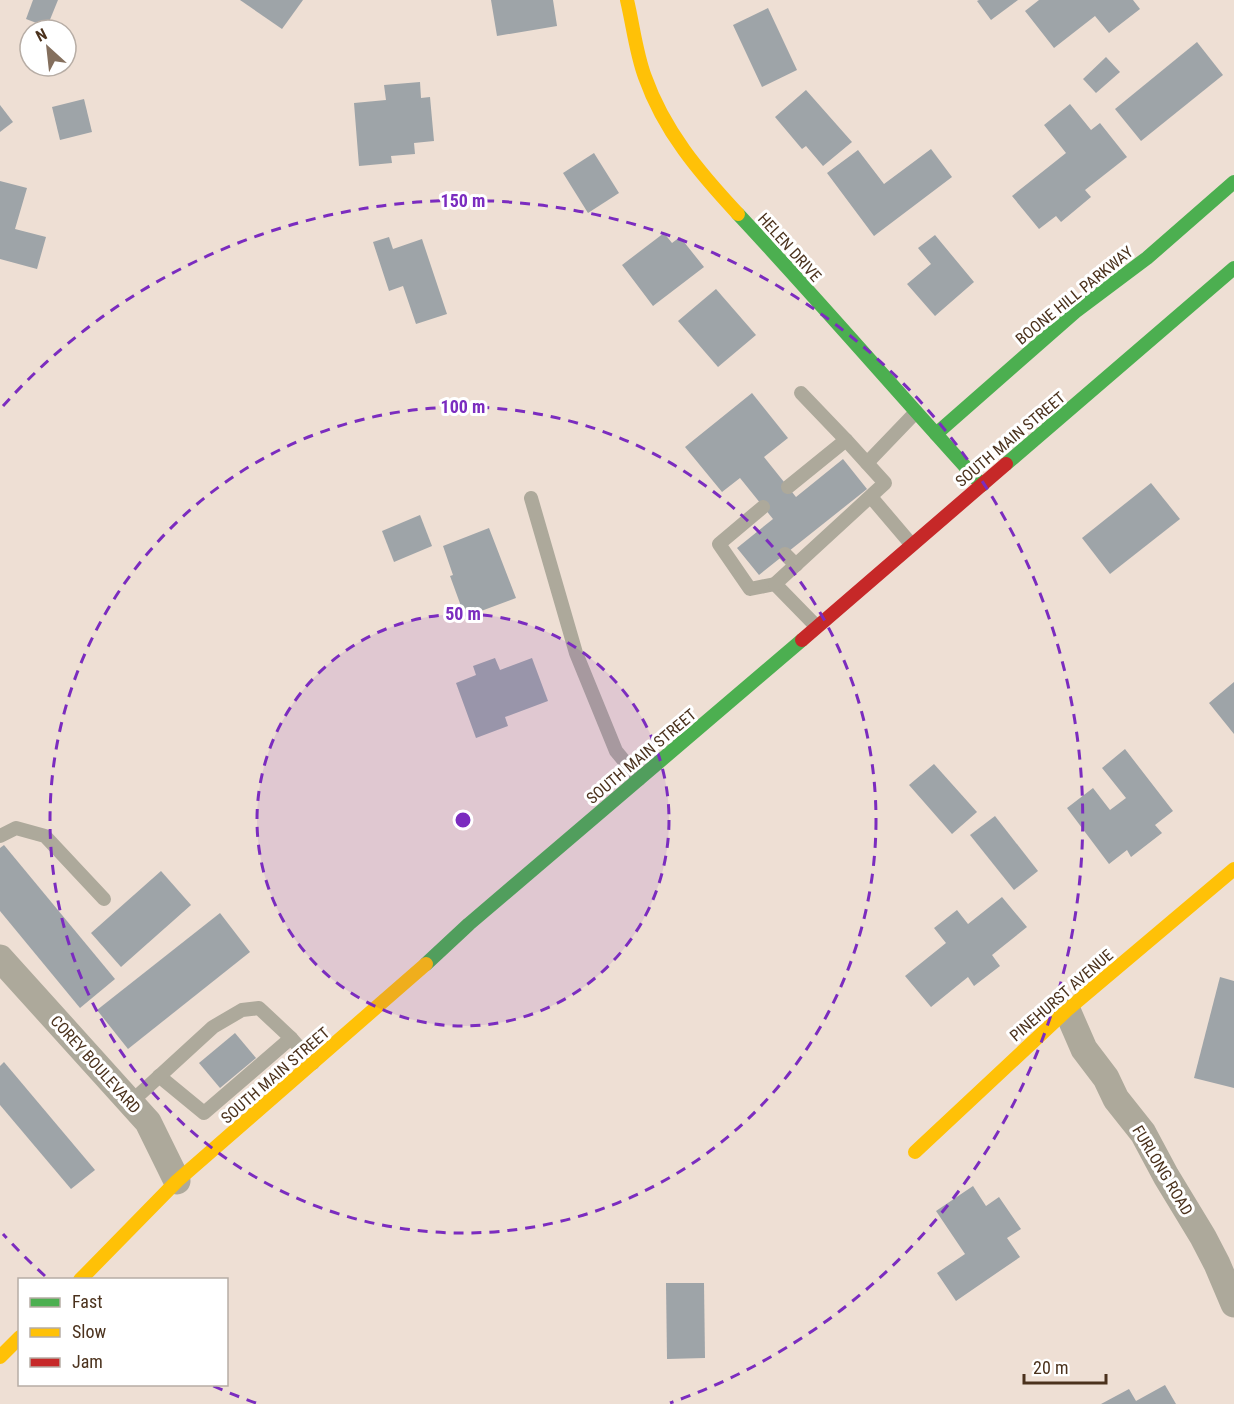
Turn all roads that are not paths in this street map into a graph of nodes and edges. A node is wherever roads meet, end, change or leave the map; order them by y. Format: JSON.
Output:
{"nodes":[{"id":1,"x":627,"y":0,"type":"edge"},
{"id":2,"x":1234,"y":182,"type":"edge"},
{"id":3,"x":1234,"y":268,"type":"edge"},
{"id":4,"x":801,"y":393,"type":"dead end"},
{"id":5,"x":916,"y":412,"type":"junction"},
{"id":6,"x":936,"y":434,"type":"junction"},
{"id":7,"x":846,"y":440,"type":"junction"},
{"id":8,"x":867,"y":463,"type":"junction"},
{"id":9,"x":982,"y":485,"type":"junction"},
{"id":10,"x":788,"y":487,"type":"dead end"},
{"id":11,"x":871,"y":497,"type":"junction"},
{"id":12,"x":531,"y":498,"type":"dead end"},
{"id":13,"x":760,"y":516,"type":"dead end"},
{"id":14,"x":911,"y":544,"type":"junction"},
{"id":15,"x":785,"y":554,"type":"dead end"},
{"id":16,"x":796,"y":566,"type":"junction"},
{"id":17,"x":775,"y":584,"type":"junction"},
{"id":18,"x":816,"y":626,"type":"junction"},
{"id":19,"x":639,"y":779,"type":"junction"},
{"id":20,"x":0,"y":836,"type":"edge"},
{"id":21,"x":1234,"y":869,"type":"edge"},
{"id":22,"x":104,"y":899,"type":"dead end"},
{"id":23,"x":0,"y":958,"type":"edge"},
{"id":24,"x":1067,"y":1010,"type":"junction"},
{"id":25,"x":291,"y":1038,"type":"junction"},
{"id":26,"x":313,"y":1063,"type":"junction"},
{"id":27,"x":159,"y":1076,"type":"junction"},
{"id":28,"x":130,"y":1103,"type":"junction"},
{"id":29,"x":216,"y":1125,"type":"junction"},
{"id":30,"x":915,"y":1152,"type":"dead end"},
{"id":31,"x":177,"y":1181,"type":"junction"},
{"id":32,"x":82,"y":1278,"type":"edge"},
{"id":33,"x":1234,"y":1304,"type":"edge"},
{"id":34,"x":18,"y":1339,"type":"edge"},
{"id":35,"x":0,"y":1358,"type":"edge"}],
"edges":[{"from":1,"to":5,"type":"main road","name":"HELEN DRIVE"},
{"from":2,"to":6,"type":"main road","name":"BOONE HILL PARKWAY"},
{"from":3,"to":9,"type":"main road","name":"SOUTH MAIN STREET"},
{"from":4,"to":7,"type":"lane"},
{"from":5,"to":6,"type":"main road","name":"HELEN DRIVE"},
{"from":5,"to":8,"type":"lane"},
{"from":6,"to":9,"type":"main road","name":"HELEN DRIVE"},
{"from":7,"to":8,"type":"lane"},
{"from":7,"to":10,"type":"lane"},
{"from":8,"to":11,"type":"lane"},
{"from":9,"to":14,"type":"main road","name":"SOUTH MAIN STREET"},
{"from":11,"to":14,"type":"lane"},
{"from":11,"to":16,"type":"lane"},
{"from":12,"to":19,"type":"lane"},
{"from":13,"to":17,"type":"lane"},
{"from":14,"to":18,"type":"main road","name":"SOUTH MAIN STREET"},
{"from":15,"to":16,"type":"lane"},
{"from":16,"to":17,"type":"lane"},
{"from":17,"to":18,"type":"lane"},
{"from":18,"to":19,"type":"main road","name":"SOUTH MAIN STREET"},
{"from":19,"to":26,"type":"main road","name":"SOUTH MAIN STREET"},
{"from":20,"to":22,"type":"lane"},
{"from":21,"to":24,"type":"main road","name":"PINEHURST AVENUE"},
{"from":23,"to":28,"type":"street","name":"COREY BOULEVARD"},
{"from":24,"to":30,"type":"main road","name":"PINEHURST AVENUE"},
{"from":24,"to":33,"type":"street","name":"FURLONG ROAD"},
{"from":25,"to":26,"type":"lane"},
{"from":25,"to":27,"type":"lane"},
{"from":25,"to":29,"type":"lane"},
{"from":26,"to":29,"type":"main road","name":"SOUTH MAIN STREET"},
{"from":27,"to":28,"type":"lane"},
{"from":27,"to":29,"type":"lane"},
{"from":28,"to":31,"type":"street","name":"COREY BOULEVARD"},
{"from":29,"to":31,"type":"main road","name":"SOUTH MAIN STREET"},
{"from":31,"to":32,"type":"main road","name":"SOUTH MAIN STREET"},
{"from":34,"to":35,"type":"main road"}]}
